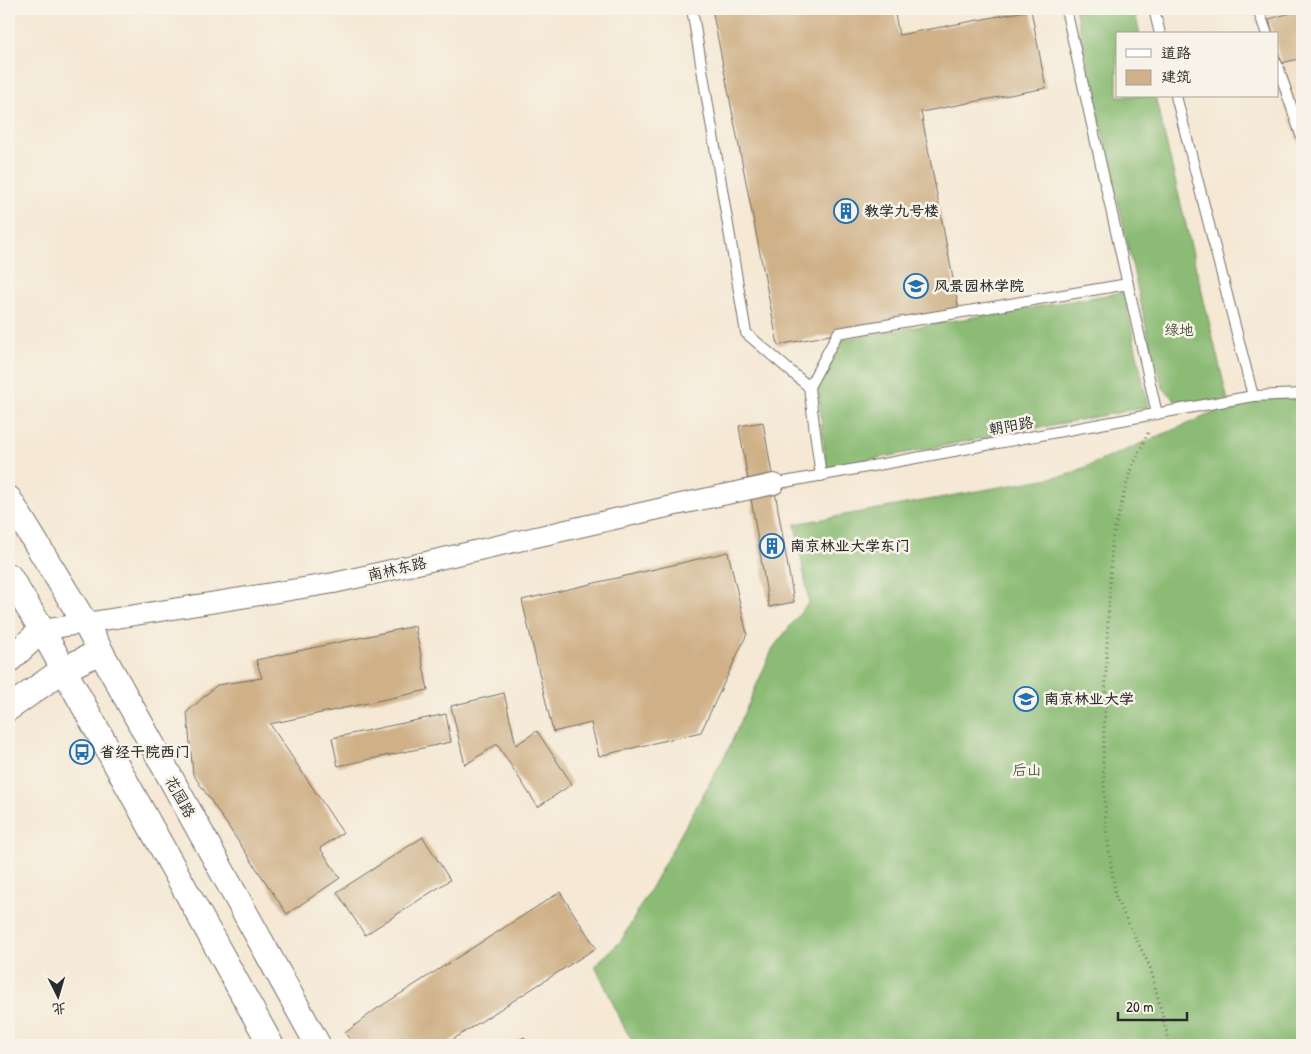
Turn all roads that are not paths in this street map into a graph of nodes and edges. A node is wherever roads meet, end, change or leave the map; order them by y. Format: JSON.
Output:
{"nodes":[{"id":1,"x":692,"y":9,"type":"edge"},
{"id":2,"x":1066,"y":9,"type":"edge"},
{"id":3,"x":1154,"y":9,"type":"edge"},
{"id":4,"x":1258,"y":9,"type":"edge"},
{"id":5,"x":1160,"y":32,"type":"edge"},
{"id":6,"x":1265,"y":32,"type":"edge"},
{"id":7,"x":1278,"y":67,"type":"edge"},
{"id":8,"x":1177,"y":98,"type":"edge"},
{"id":9,"x":1302,"y":138,"type":"edge"},
{"id":10,"x":1128,"y":284,"type":"junction"},
{"id":11,"x":809,"y":387,"type":"junction"},
{"id":12,"x":1302,"y":394,"type":"edge"},
{"id":13,"x":1253,"y":396,"type":"junction"},
{"id":14,"x":1157,"y":414,"type":"junction"},
{"id":15,"x":820,"y":476,"type":"junction"},
{"id":16,"x":774,"y":484,"type":"joint"},
{"id":17,"x":9,"y":499,"type":"edge"},
{"id":18,"x":9,"y":576,"type":"edge"},
{"id":19,"x":84,"y":623,"type":"junction"},
{"id":20,"x":42,"y":630,"type":"junction"},
{"id":21,"x":100,"y":652,"type":"junction"},
{"id":22,"x":9,"y":660,"type":"edge"},
{"id":23,"x":64,"y":669,"type":"junction"},
{"id":24,"x":9,"y":708,"type":"edge"},
{"id":25,"x":271,"y":1045,"type":"edge"},
{"id":26,"x":318,"y":1045,"type":"edge"}],
"edges":[{"from":1,"to":11,"type":"lane"},
{"from":2,"to":10,"type":"lane"},
{"from":3,"to":5,"type":"lane"},
{"from":4,"to":6,"type":"lane"},
{"from":7,"to":9,"type":"lane"},
{"from":8,"to":13,"type":"lane"},
{"from":10,"to":11,"type":"lane"},
{"from":10,"to":14,"type":"lane"},
{"from":11,"to":15,"type":"lane"},
{"from":12,"to":13,"type":"lane","name":"朝阳路"},
{"from":13,"to":14,"type":"lane","name":"朝阳路"},
{"from":14,"to":15,"type":"lane","name":"朝阳路"},
{"from":15,"to":16,"type":"lane","name":"朝阳路"},
{"from":16,"to":19,"type":"street","name":"南林东路"},
{"from":17,"to":19,"type":"street","name":"花园路"},
{"from":18,"to":20,"type":"street"},
{"from":19,"to":20,"type":"street","name":"南林东路"},
{"from":19,"to":21,"type":"street","name":"花园路"},
{"from":20,"to":22,"type":"street"},
{"from":20,"to":23,"type":"street"},
{"from":21,"to":23,"type":"street"},
{"from":21,"to":26,"type":"street","name":"花园路"},
{"from":23,"to":24,"type":"street"},
{"from":23,"to":25,"type":"street"}]}
